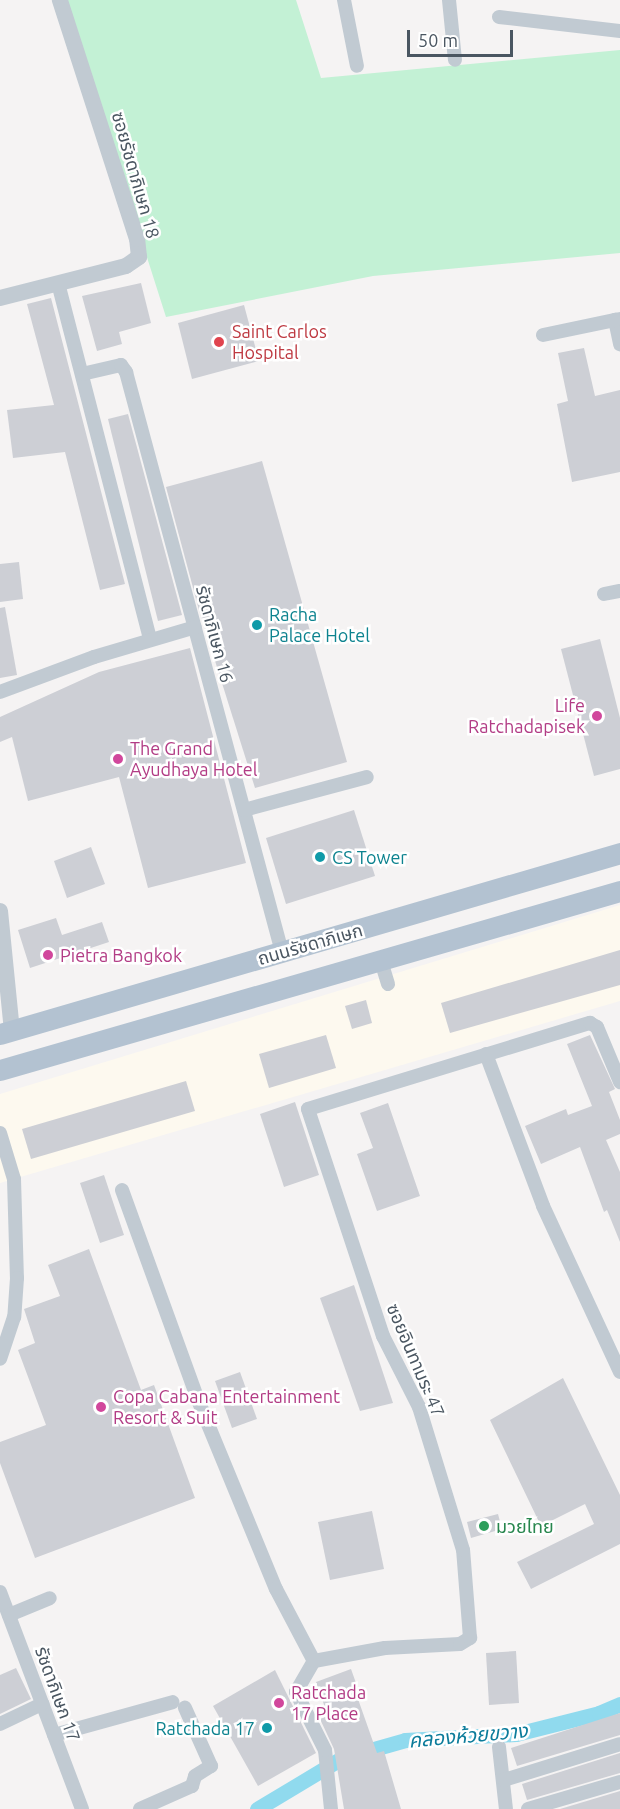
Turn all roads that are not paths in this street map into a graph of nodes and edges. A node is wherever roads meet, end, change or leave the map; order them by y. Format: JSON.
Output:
{"nodes":[{"id":1,"x":60,"y":0,"type":"edge"},
{"id":2,"x":344,"y":0,"type":"edge"},
{"id":3,"x":449,"y":0,"type":"edge"},
{"id":4,"x":499,"y":17,"type":"dead end"},
{"id":5,"x":620,"y":31,"type":"edge"},
{"id":6,"x":455,"y":60,"type":"dead end"},
{"id":7,"x":357,"y":66,"type":"dead end"},
{"id":8,"x":58,"y":283,"type":"junction"},
{"id":9,"x":0,"y":298,"type":"edge"},
{"id":10,"x":617,"y":320,"type":"edge"},
{"id":11,"x":543,"y":335,"type":"dead end"},
{"id":12,"x":620,"y":344,"type":"edge"},
{"id":13,"x":82,"y":374,"type":"junction"},
{"id":14,"x":620,"y":591,"type":"edge"},
{"id":15,"x":604,"y":594,"type":"dead end"},
{"id":16,"x":195,"y":627,"type":"junction"},
{"id":17,"x":150,"y":639,"type":"junction"},
{"id":18,"x":0,"y":692,"type":"edge"},
{"id":19,"x":368,"y":777,"type":"dead end"},
{"id":20,"x":244,"y":810,"type":"junction"},
{"id":21,"x":620,"y":853,"type":"edge"},
{"id":22,"x":620,"y":891,"type":"edge"},
{"id":23,"x":0,"y":911,"type":"edge"},
{"id":24,"x":282,"y":952,"type":"junction"},
{"id":25,"x":381,"y":961,"type":"junction"},
{"id":26,"x":388,"y":984,"type":"dead end"},
{"id":27,"x":6,"y":1033,"type":"edge"},
{"id":28,"x":486,"y":1054,"type":"junction"},
{"id":29,"x":0,"y":1070,"type":"edge"},
{"id":30,"x":620,"y":1082,"type":"edge"},
{"id":31,"x":0,"y":1133,"type":"edge"},
{"id":32,"x":122,"y":1190,"type":"dead end"},
{"id":33,"x":0,"y":1359,"type":"edge"},
{"id":34,"x":620,"y":1372,"type":"edge"},
{"id":35,"x":0,"y":1592,"type":"edge"},
{"id":36,"x":50,"y":1598,"type":"dead end"},
{"id":37,"x":9,"y":1615,"type":"junction"},
{"id":38,"x":314,"y":1661,"type":"junction"},
{"id":39,"x":42,"y":1704,"type":"junction"},
{"id":40,"x":0,"y":1724,"type":"edge"},
{"id":41,"x":54,"y":1735,"type":"junction"},
{"id":42,"x":620,"y":1744,"type":"edge"},
{"id":43,"x":499,"y":1747,"type":"dead end"},
{"id":44,"x":504,"y":1780,"type":"junction"},
{"id":45,"x":620,"y":1782,"type":"edge"},
{"id":46,"x":82,"y":1809,"type":"edge"},
{"id":47,"x":140,"y":1809,"type":"edge"},
{"id":48,"x":331,"y":1809,"type":"edge"},
{"id":49,"x":506,"y":1809,"type":"edge"},
{"id":50,"x":528,"y":1809,"type":"edge"}],
"edges":[{"from":1,"to":8,"type":"street","name":"ซอยรัชดาภิเษก 18"},
{"from":2,"to":7,"type":"street"},
{"from":3,"to":6,"type":"street"},
{"from":4,"to":5,"type":"street"},
{"from":8,"to":9,"type":"street","name":"ซอยรัชดาภิเษก 18"},
{"from":8,"to":13,"type":"street"},
{"from":10,"to":11,"type":"street"},
{"from":10,"to":12,"type":"street"},
{"from":13,"to":16,"type":"street","name":"รัชดาภิเษก 16"},
{"from":13,"to":17,"type":"street"},
{"from":14,"to":15,"type":"street"},
{"from":16,"to":17,"type":"street"},
{"from":16,"to":20,"type":"street","name":"รัชดาภิเษก 16"},
{"from":17,"to":18,"type":"street"},
{"from":19,"to":20,"type":"street"},
{"from":20,"to":24,"type":"street","name":"รัชดาภิเษก 16"},
{"from":21,"to":24,"type":"main road","name":"ถนนรัชดาภิเษก"},
{"from":22,"to":25,"type":"main road","name":"ถนนรัชดาภิเษก"},
{"from":23,"to":27,"type":"street"},
{"from":24,"to":27,"type":"main road","name":"ถนนรัชดาภิเษก"},
{"from":25,"to":26,"type":"street"},
{"from":25,"to":29,"type":"main road","name":"ถนนรัชดาภิเษก"},
{"from":28,"to":30,"type":"street","name":"ซอยอินทามระ 47"},
{"from":28,"to":34,"type":"street"},
{"from":28,"to":38,"type":"street","name":"ซอยอินทามระ 47"},
{"from":31,"to":33,"type":"street"},
{"from":32,"to":38,"type":"street"},
{"from":35,"to":37,"type":"street","name":"รัชดาภิเษก 17"},
{"from":36,"to":37,"type":"street"},
{"from":37,"to":39,"type":"street","name":"รัชดาภิเษก 17"},
{"from":38,"to":48,"type":"street"},
{"from":39,"to":40,"type":"street"},
{"from":39,"to":41,"type":"street","name":"รัชดาภิเษก 17"},
{"from":41,"to":46,"type":"street","name":"รัชดาภิเษก 17"},
{"from":41,"to":47,"type":"street"},
{"from":42,"to":44,"type":"street"},
{"from":43,"to":44,"type":"street"},
{"from":44,"to":49,"type":"street"},
{"from":45,"to":50,"type":"street"}]}
